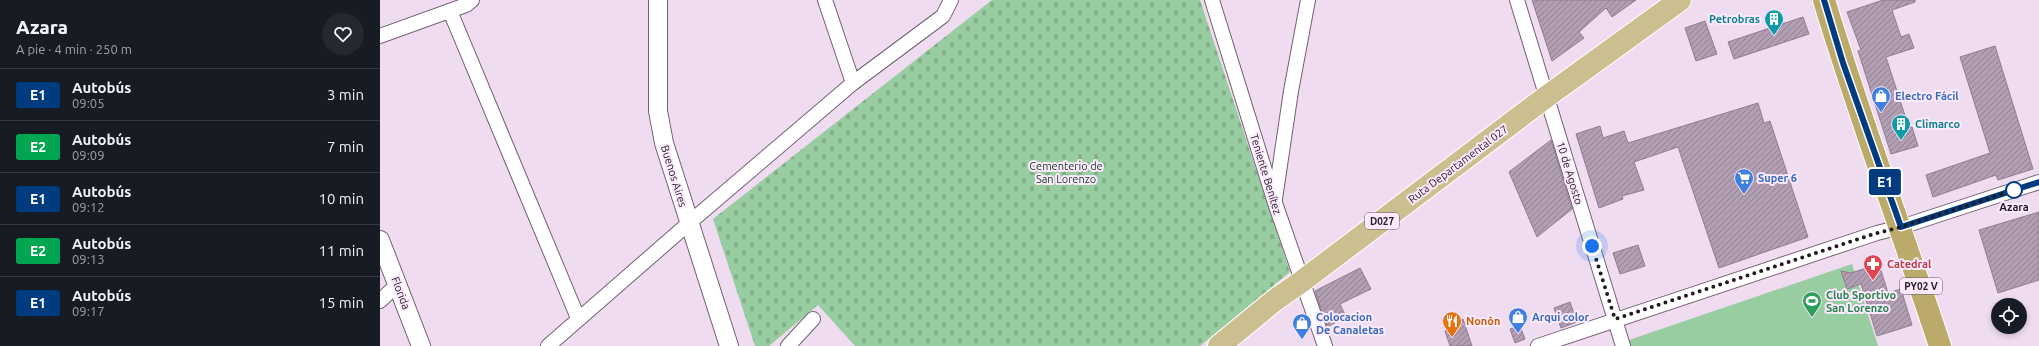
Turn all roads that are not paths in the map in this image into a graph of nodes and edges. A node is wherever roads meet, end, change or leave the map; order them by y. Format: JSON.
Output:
{"nodes":[{"id":1,"x":472,"y":0,"type":"edge"},
{"id":2,"x":658,"y":0,"type":"edge"},
{"id":3,"x":825,"y":0,"type":"edge"},
{"id":4,"x":951,"y":0,"type":"edge"},
{"id":5,"x":1212,"y":0,"type":"edge"},
{"id":6,"x":1308,"y":0,"type":"edge"},
{"id":7,"x":1517,"y":0,"type":"edge"},
{"id":8,"x":1680,"y":0,"type":"edge"},
{"id":9,"x":1824,"y":0,"type":"edge"},
{"id":10,"x":450,"y":10,"type":"junction"},
{"id":11,"x":380,"y":36,"type":"edge"},
{"id":12,"x":854,"y":83,"type":"junction"},
{"id":13,"x":1546,"y":97,"type":"junction"},
{"id":14,"x":2039,"y":182,"type":"edge"},
{"id":15,"x":1275,"y":203,"type":"junction"},
{"id":16,"x":689,"y":223,"type":"junction"},
{"id":17,"x":1901,"y":227,"type":"junction"},
{"id":18,"x":380,"y":240,"type":"edge"},
{"id":19,"x":1301,"y":282,"type":"junction"},
{"id":20,"x":398,"y":284,"type":"junction"},
{"id":21,"x":380,"y":301,"type":"edge"},
{"id":22,"x":578,"y":318,"type":"junction"},
{"id":23,"x":813,"y":319,"type":"dead end"},
{"id":24,"x":1615,"y":319,"type":"junction"},
{"id":25,"x":421,"y":346,"type":"edge"},
{"id":26,"x":548,"y":346,"type":"edge"},
{"id":27,"x":729,"y":346,"type":"edge"},
{"id":28,"x":788,"y":346,"type":"edge"},
{"id":29,"x":1219,"y":346,"type":"edge"},
{"id":30,"x":1325,"y":346,"type":"edge"},
{"id":31,"x":1538,"y":346,"type":"edge"},
{"id":32,"x":1623,"y":346,"type":"edge"},
{"id":33,"x":1940,"y":346,"type":"edge"}],
"edges":[{"from":1,"to":10,"type":"street"},
{"from":2,"to":16,"type":"street","name":"Buenos Aires"},
{"from":3,"to":12,"type":"street"},
{"from":4,"to":12,"type":"street"},
{"from":5,"to":15,"type":"street","name":"Teniente Benítez"},
{"from":6,"to":15,"type":"street"},
{"from":7,"to":13,"type":"street","name":"10 de Agosto"},
{"from":8,"to":13,"type":"main road","name":"Ruta Departamental 027","number":"D027"},
{"from":9,"to":17,"type":"highway","number":"PY02 V"},
{"from":10,"to":11,"type":"street"},
{"from":10,"to":22,"type":"street"},
{"from":12,"to":16,"type":"street"},
{"from":13,"to":19,"type":"main road","name":"Ruta Departamental 027","number":"D027"},
{"from":13,"to":24,"type":"street","name":"10 de Agosto"},
{"from":14,"to":17,"type":"street"},
{"from":15,"to":19,"type":"street","name":"Teniente Benítez"},
{"from":16,"to":22,"type":"street"},
{"from":16,"to":27,"type":"street","name":"Buenos Aires"},
{"from":17,"to":24,"type":"street"},
{"from":17,"to":33,"type":"highway","number":"PY02 V"},
{"from":18,"to":20,"type":"street","name":"Florida"},
{"from":19,"to":29,"type":"main road","name":"Ruta Departamental 027","number":"D027"},
{"from":19,"to":30,"type":"street","name":"Teniente Benítez"},
{"from":20,"to":21,"type":"street"},
{"from":20,"to":25,"type":"street","name":"Florida"},
{"from":22,"to":26,"type":"street"},
{"from":23,"to":28,"type":"street"},
{"from":24,"to":31,"type":"street"},
{"from":24,"to":32,"type":"street","name":"10 de Agosto"}]}
